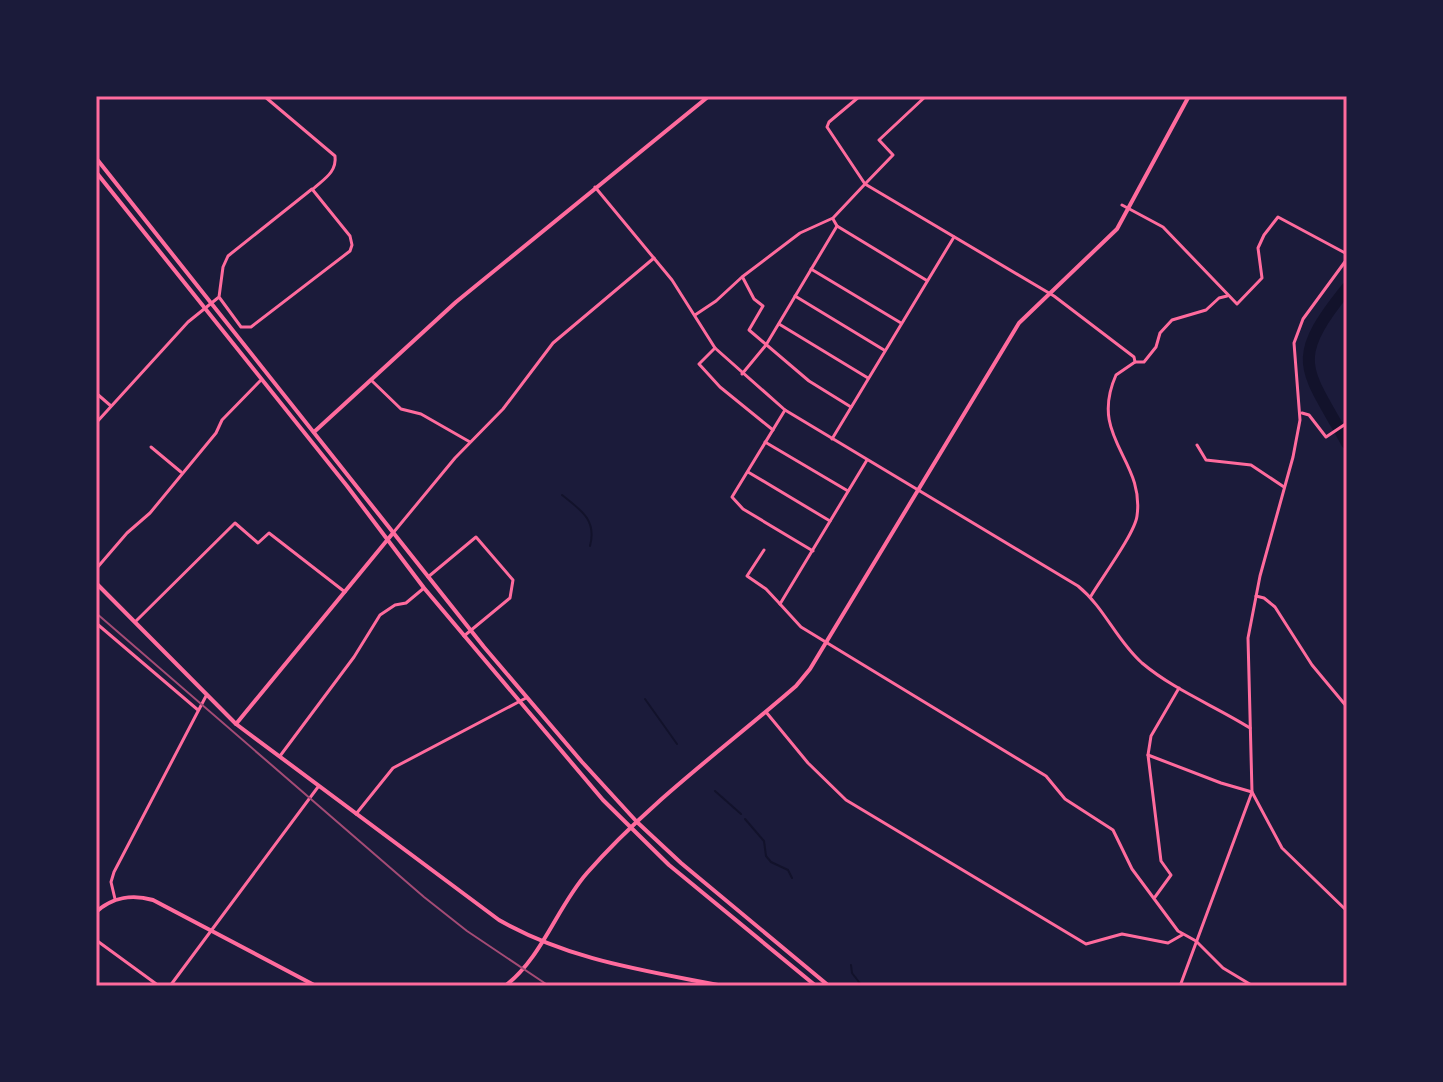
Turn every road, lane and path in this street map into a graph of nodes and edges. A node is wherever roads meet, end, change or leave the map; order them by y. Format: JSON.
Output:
{"nodes":[{"id":1,"x":264,"y":96,"type":"edge"},
{"id":2,"x":709,"y":96,"type":"edge"},
{"id":3,"x":860,"y":96,"type":"edge"},
{"id":4,"x":926,"y":96,"type":"edge"},
{"id":5,"x":1189,"y":96,"type":"edge"},
{"id":6,"x":96,"y":158,"type":"edge"},
{"id":7,"x":96,"y":172,"type":"edge"},
{"id":8,"x":865,"y":184,"type":"junction"},
{"id":9,"x":595,"y":187,"type":"junction"},
{"id":10,"x":312,"y":189,"type":"junction"},
{"id":11,"x":1122,"y":205,"type":"dead end"},
{"id":12,"x":833,"y":218,"type":"junction"},
{"id":13,"x":837,"y":226,"type":"junction"},
{"id":14,"x":954,"y":237,"type":"junction"},
{"id":15,"x":1347,"y":257,"type":"edge"},
{"id":16,"x":654,"y":258,"type":"junction"},
{"id":17,"x":811,"y":269,"type":"junction"},
{"id":18,"x":742,"y":277,"type":"junction"},
{"id":19,"x":928,"y":280,"type":"junction"},
{"id":20,"x":1047,"y":293,"type":"junction"},
{"id":21,"x":795,"y":296,"type":"junction"},
{"id":22,"x":1227,"y":296,"type":"junction"},
{"id":23,"x":219,"y":297,"type":"junction"},
{"id":24,"x":210,"y":304,"type":"junction"},
{"id":25,"x":203,"y":308,"type":"junction"},
{"id":26,"x":694,"y":315,"type":"junction"},
{"id":27,"x":779,"y":324,"type":"junction"},
{"id":28,"x":902,"y":324,"type":"junction"},
{"id":29,"x":766,"y":345,"type":"junction"},
{"id":30,"x":715,"y":348,"type":"junction"},
{"id":31,"x":885,"y":351,"type":"junction"},
{"id":32,"x":1135,"y":362,"type":"junction"},
{"id":33,"x":742,"y":374,"type":"junction"},
{"id":34,"x":869,"y":378,"type":"junction"},
{"id":35,"x":371,"y":380,"type":"junction"},
{"id":36,"x":260,"y":381,"type":"junction"},
{"id":37,"x":96,"y":393,"type":"edge"},
{"id":38,"x":111,"y":406,"type":"junction"},
{"id":39,"x":851,"y":407,"type":"junction"},
{"id":40,"x":785,"y":410,"type":"junction"},
{"id":41,"x":1301,"y":412,"type":"junction"},
{"id":42,"x":96,"y":423,"type":"edge"},
{"id":43,"x":1347,"y":423,"type":"edge"},
{"id":44,"x":773,"y":430,"type":"junction"},
{"id":45,"x":314,"y":432,"type":"junction"},
{"id":46,"x":832,"y":439,"type":"junction"},
{"id":47,"x":470,"y":442,"type":"junction"},
{"id":48,"x":765,"y":442,"type":"junction"},
{"id":49,"x":1197,"y":445,"type":"dead end"},
{"id":50,"x":151,"y":447,"type":"dead end"},
{"id":51,"x":867,"y":460,"type":"junction"},
{"id":52,"x":181,"y":472,"type":"junction"},
{"id":53,"x":748,"y":472,"type":"junction"},
{"id":54,"x":1284,"y":487,"type":"junction"},
{"id":55,"x":919,"y":490,"type":"junction"},
{"id":56,"x":848,"y":491,"type":"junction"},
{"id":57,"x":830,"y":521,"type":"junction"},
{"id":58,"x":393,"y":533,"type":"junction"},
{"id":59,"x":388,"y":539,"type":"junction"},
{"id":60,"x":764,"y":550,"type":"dead end"},
{"id":61,"x":813,"y":551,"type":"junction"},
{"id":62,"x":96,"y":569,"type":"edge"},
{"id":63,"x":428,"y":577,"type":"junction"},
{"id":64,"x":96,"y":583,"type":"edge"},
{"id":65,"x":424,"y":588,"type":"junction"},
{"id":66,"x":345,"y":592,"type":"junction"},
{"id":67,"x":1091,"y":596,"type":"junction"},
{"id":68,"x":1256,"y":596,"type":"junction"},
{"id":69,"x":780,"y":604,"type":"junction"},
{"id":70,"x":96,"y":623,"type":"edge"},
{"id":71,"x":134,"y":623,"type":"junction"},
{"id":72,"x":470,"y":630,"type":"junction"},
{"id":73,"x":464,"y":636,"type":"junction"},
{"id":74,"x":828,"y":641,"type":"junction"},
{"id":75,"x":1179,"y":688,"type":"junction"},
{"id":76,"x":206,"y":696,"type":"junction"},
{"id":77,"x":526,"y":698,"type":"junction"},
{"id":78,"x":519,"y":702,"type":"junction"},
{"id":79,"x":1347,"y":707,"type":"edge"},
{"id":80,"x":198,"y":710,"type":"junction"},
{"id":81,"x":766,"y":712,"type":"junction"},
{"id":82,"x":236,"y":724,"type":"junction"},
{"id":83,"x":1250,"y":728,"type":"junction"},
{"id":84,"x":1148,"y":755,"type":"junction"},
{"id":85,"x":280,"y":756,"type":"junction"},
{"id":86,"x":319,"y":786,"type":"junction"},
{"id":87,"x":1252,"y":792,"type":"junction"},
{"id":88,"x":356,"y":814,"type":"junction"},
{"id":89,"x":637,"y":822,"type":"junction"},
{"id":90,"x":630,"y":829,"type":"junction"},
{"id":91,"x":1155,"y":897,"type":"junction"},
{"id":92,"x":115,"y":899,"type":"junction"},
{"id":93,"x":1347,"y":911,"type":"edge"},
{"id":94,"x":96,"y":912,"type":"edge"},
{"id":95,"x":209,"y":930,"type":"junction"},
{"id":96,"x":1182,"y":935,"type":"junction"},
{"id":97,"x":96,"y":940,"type":"edge"},
{"id":98,"x":1196,"y":941,"type":"junction"},
{"id":99,"x":540,"y":942,"type":"junction"},
{"id":100,"x":159,"y":986,"type":"edge"},
{"id":101,"x":170,"y":986,"type":"edge"},
{"id":102,"x":316,"y":986,"type":"edge"},
{"id":103,"x":505,"y":986,"type":"edge"},
{"id":104,"x":723,"y":986,"type":"edge"},
{"id":105,"x":816,"y":986,"type":"edge"},
{"id":106,"x":829,"y":986,"type":"edge"},
{"id":107,"x":1180,"y":986,"type":"edge"},
{"id":108,"x":1253,"y":986,"type":"edge"}],
"edges":[{"from":1,"to":10,"type":"street"},
{"from":2,"to":9,"type":"street"},
{"from":3,"to":8,"type":"street"},
{"from":4,"to":8,"type":"street"},
{"from":5,"to":20,"type":"street"},
{"from":6,"to":24,"type":"street"},
{"from":7,"to":25,"type":"street"},
{"from":8,"to":12,"type":"street"},
{"from":8,"to":14,"type":"street"},
{"from":9,"to":16,"type":"street"},
{"from":9,"to":35,"type":"street"},
{"from":10,"to":23,"type":"street"},
{"from":10,"to":23,"type":"street"},
{"from":11,"to":22,"type":"street"},
{"from":12,"to":13,"type":"street"},
{"from":12,"to":18,"type":"street"},
{"from":13,"to":17,"type":"street"},
{"from":13,"to":19,"type":"street"},
{"from":14,"to":19,"type":"street"},
{"from":14,"to":20,"type":"street"},
{"from":15,"to":22,"type":"street"},
{"from":15,"to":41,"type":"street"},
{"from":16,"to":26,"type":"street"},
{"from":16,"to":47,"type":"street"},
{"from":17,"to":21,"type":"street"},
{"from":17,"to":28,"type":"street"},
{"from":18,"to":26,"type":"street"},
{"from":18,"to":29,"type":"street"},
{"from":19,"to":28,"type":"street"},
{"from":20,"to":32,"type":"street"},
{"from":20,"to":55,"type":"street"},
{"from":21,"to":27,"type":"street"},
{"from":21,"to":31,"type":"street"},
{"from":22,"to":32,"type":"street"},
{"from":23,"to":24,"type":"street"},
{"from":24,"to":25,"type":"street"},
{"from":24,"to":45,"type":"street"},
{"from":25,"to":36,"type":"street"},
{"from":25,"to":38,"type":"street"},
{"from":26,"to":30,"type":"street"},
{"from":27,"to":29,"type":"street"},
{"from":27,"to":34,"type":"street"},
{"from":28,"to":31,"type":"street"},
{"from":29,"to":33,"type":"street"},
{"from":29,"to":39,"type":"street"},
{"from":30,"to":33,"type":"street"},
{"from":30,"to":44,"type":"street"},
{"from":31,"to":34,"type":"street"},
{"from":32,"to":67,"type":"street"},
{"from":33,"to":40,"type":"street"},
{"from":34,"to":39,"type":"street"},
{"from":35,"to":45,"type":"street"},
{"from":35,"to":47,"type":"street"},
{"from":36,"to":52,"type":"street"},
{"from":36,"to":59,"type":"street"},
{"from":37,"to":38,"type":"street"},
{"from":38,"to":42,"type":"street"},
{"from":39,"to":46,"type":"street"},
{"from":40,"to":44,"type":"street"},
{"from":40,"to":46,"type":"street"},
{"from":41,"to":43,"type":"street"},
{"from":41,"to":54,"type":"street"},
{"from":44,"to":48,"type":"street"},
{"from":45,"to":58,"type":"street"},
{"from":46,"to":51,"type":"street"},
{"from":47,"to":58,"type":"street"},
{"from":48,"to":53,"type":"street"},
{"from":48,"to":56,"type":"street"},
{"from":49,"to":54,"type":"street"},
{"from":50,"to":52,"type":"street"},
{"from":51,"to":55,"type":"street"},
{"from":51,"to":56,"type":"street"},
{"from":52,"to":62,"type":"street"},
{"from":53,"to":57,"type":"street"},
{"from":53,"to":61,"type":"street"},
{"from":54,"to":68,"type":"street"},
{"from":55,"to":67,"type":"street"},
{"from":55,"to":74,"type":"street"},
{"from":56,"to":57,"type":"street"},
{"from":57,"to":61,"type":"street"},
{"from":58,"to":59,"type":"street"},
{"from":58,"to":63,"type":"street"},
{"from":59,"to":65,"type":"street"},
{"from":59,"to":66,"type":"street"},
{"from":60,"to":69,"type":"street"},
{"from":61,"to":69,"type":"street"},
{"from":63,"to":72,"type":"street"},
{"from":63,"to":72,"type":"street"},
{"from":64,"to":71,"type":"street"},
{"from":65,"to":73,"type":"street"},
{"from":65,"to":85,"type":"street"},
{"from":66,"to":71,"type":"street"},
{"from":66,"to":82,"type":"street"},
{"from":67,"to":75,"type":"street"},
{"from":68,"to":79,"type":"street"},
{"from":68,"to":83,"type":"street"},
{"from":69,"to":74,"type":"street"},
{"from":70,"to":80,"type":"street"},
{"from":71,"to":76,"type":"street"},
{"from":72,"to":73,"type":"street"},
{"from":72,"to":77,"type":"street"},
{"from":73,"to":78,"type":"street"},
{"from":74,"to":81,"type":"street"},
{"from":74,"to":91,"type":"street"},
{"from":75,"to":83,"type":"street"},
{"from":75,"to":84,"type":"street"},
{"from":76,"to":80,"type":"street"},
{"from":76,"to":82,"type":"street"},
{"from":77,"to":78,"type":"street"},
{"from":77,"to":89,"type":"street"},
{"from":78,"to":88,"type":"street"},
{"from":78,"to":90,"type":"street"},
{"from":80,"to":92,"type":"street"},
{"from":81,"to":89,"type":"street"},
{"from":81,"to":96,"type":"street"},
{"from":82,"to":85,"type":"street"},
{"from":83,"to":87,"type":"street"},
{"from":84,"to":87,"type":"street"},
{"from":84,"to":91,"type":"street"},
{"from":85,"to":86,"type":"street"},
{"from":86,"to":88,"type":"street"},
{"from":86,"to":95,"type":"street"},
{"from":87,"to":93,"type":"street"},
{"from":87,"to":98,"type":"street"},
{"from":88,"to":99,"type":"street"},
{"from":89,"to":90,"type":"street"},
{"from":89,"to":106,"type":"street"},
{"from":90,"to":99,"type":"street"},
{"from":90,"to":105,"type":"street"},
{"from":91,"to":96,"type":"street"},
{"from":92,"to":94,"type":"street"},
{"from":92,"to":95,"type":"street"},
{"from":95,"to":101,"type":"street"},
{"from":95,"to":102,"type":"street"},
{"from":96,"to":98,"type":"street"},
{"from":97,"to":100,"type":"street"},
{"from":98,"to":107,"type":"street"},
{"from":98,"to":108,"type":"street"},
{"from":99,"to":103,"type":"street"},
{"from":99,"to":104,"type":"street"}]}
